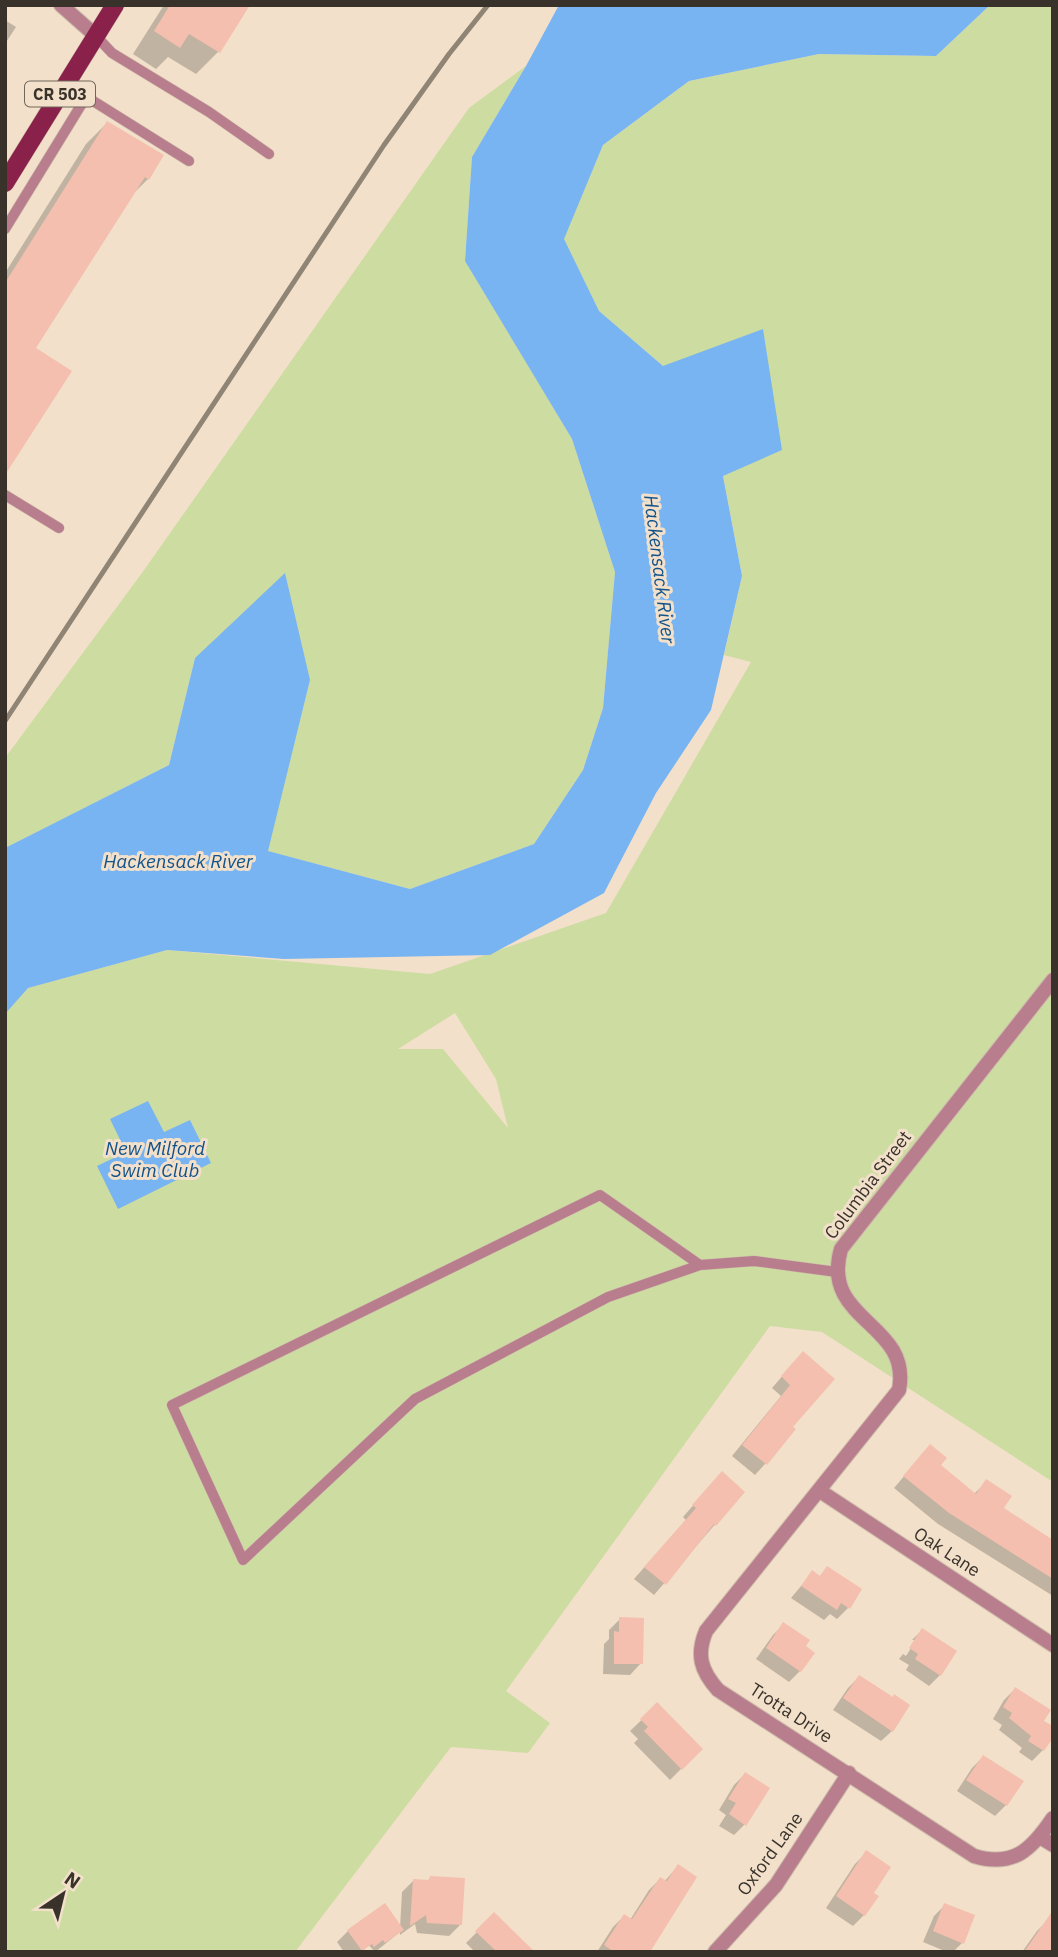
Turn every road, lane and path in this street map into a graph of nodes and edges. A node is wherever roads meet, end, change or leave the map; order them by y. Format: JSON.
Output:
{"nodes":[{"id":1,"x":61,"y":5,"type":"edge"},
{"id":2,"x":115,"y":5,"type":"edge"},
{"id":3,"x":96,"y":36,"type":"junction"},
{"id":4,"x":66,"y":84,"type":"junction"},
{"id":5,"x":86,"y":97,"type":"junction"},
{"id":6,"x":269,"y":154,"type":"dead end"},
{"id":7,"x":189,"y":161,"type":"dead end"},
{"id":8,"x":5,"y":183,"type":"edge"},
{"id":9,"x":5,"y":229,"type":"edge"},
{"id":10,"x":5,"y":495,"type":"edge"},
{"id":11,"x":59,"y":528,"type":"dead end"},
{"id":12,"x":1053,"y":980,"type":"edge"},
{"id":13,"x":700,"y":1265,"type":"junction"},
{"id":14,"x":837,"y":1272,"type":"junction"},
{"id":15,"x":820,"y":1491,"type":"junction"},
{"id":16,"x":1053,"y":1645,"type":"edge"},
{"id":17,"x":849,"y":1773,"type":"junction"},
{"id":18,"x":1053,"y":1818,"type":"edge"},
{"id":19,"x":1046,"y":1841,"type":"edge"},
{"id":20,"x":715,"y":1952,"type":"edge"}],
"edges":[{"from":1,"to":3,"type":"street"},
{"from":2,"to":3,"type":"main road","number":"CR 503"},
{"from":3,"to":4,"type":"main road","number":"CR 503"},
{"from":3,"to":6,"type":"lane"},
{"from":4,"to":5,"type":"lane"},
{"from":4,"to":8,"type":"main road","number":"CR 503"},
{"from":5,"to":7,"type":"lane"},
{"from":5,"to":9,"type":"lane"},
{"from":10,"to":11,"type":"lane"},
{"from":12,"to":14,"type":"street","name":"Columbia Street"},
{"from":13,"to":13,"type":"lane"},
{"from":13,"to":14,"type":"lane"},
{"from":14,"to":15,"type":"street"},
{"from":15,"to":16,"type":"street","name":"Oak Lane"},
{"from":15,"to":17,"type":"street","name":"Trotta Drive"},
{"from":17,"to":19,"type":"street","name":"Trotta Drive"},
{"from":17,"to":20,"type":"street","name":"Oxford Lane"},
{"from":18,"to":19,"type":"street"}]}
